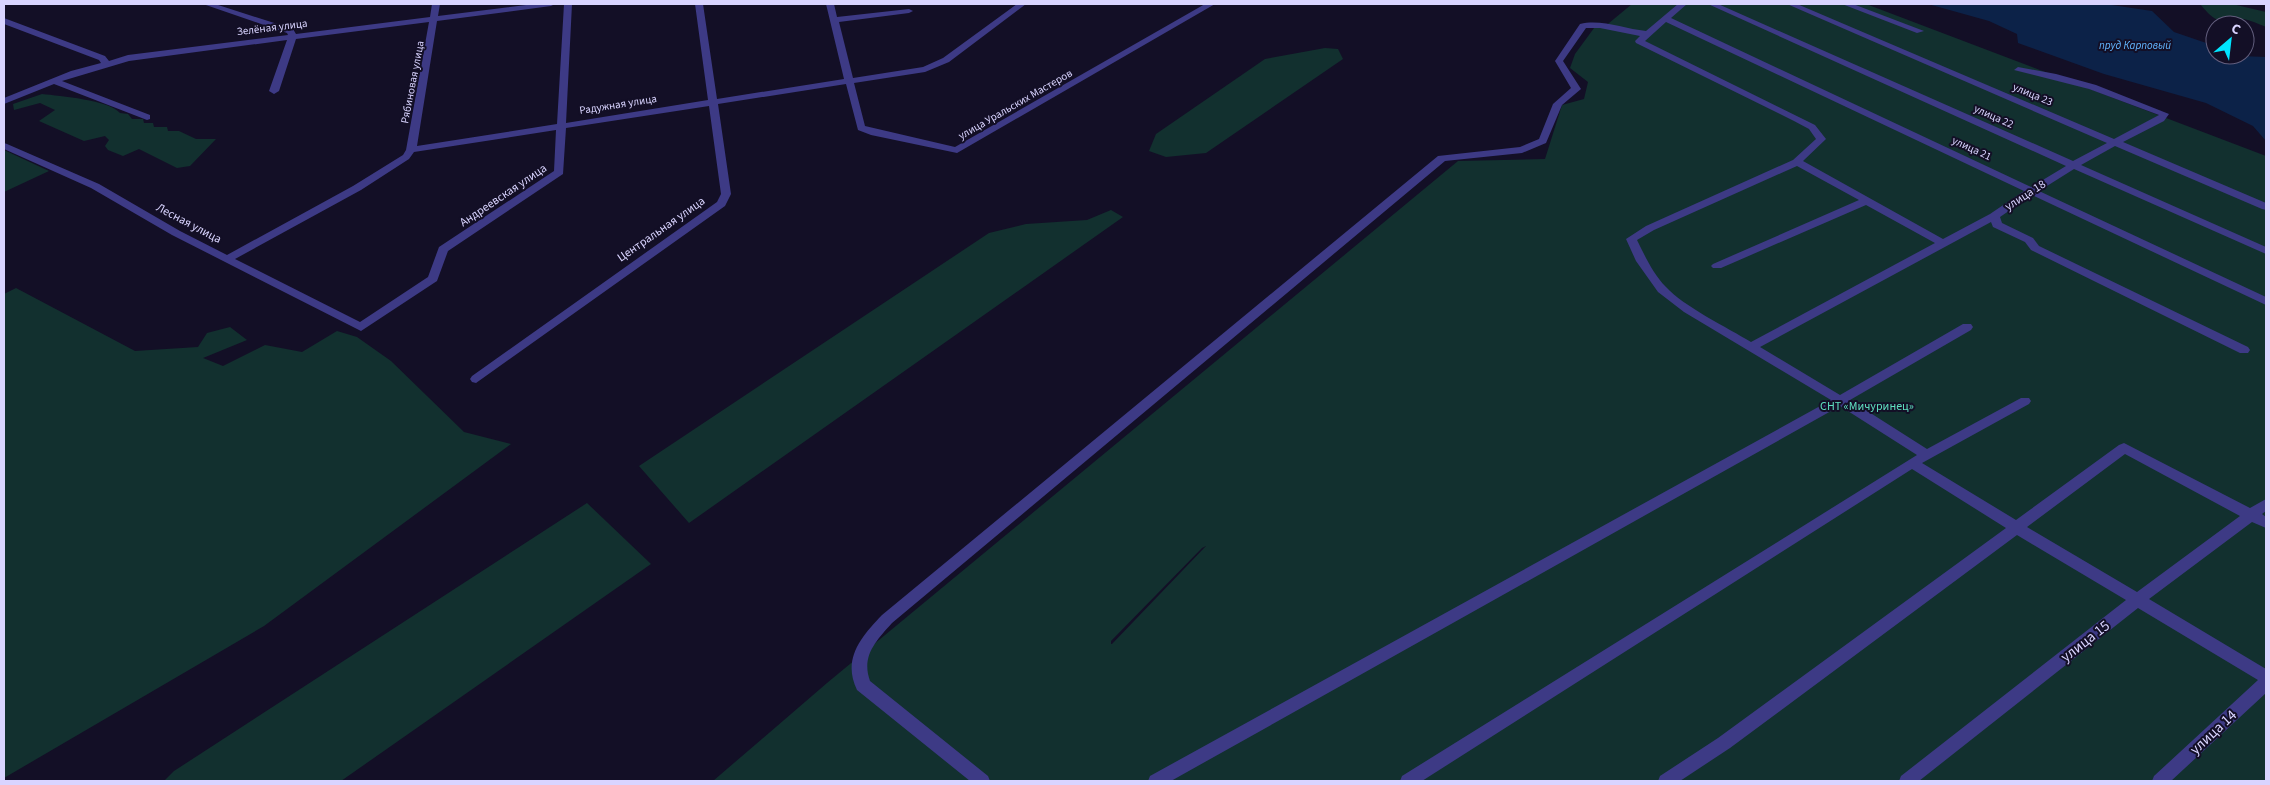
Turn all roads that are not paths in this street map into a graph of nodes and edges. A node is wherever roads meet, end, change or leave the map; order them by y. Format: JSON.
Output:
{"nodes":[{"id":1,"x":208,"y":4,"type":"edge"},
{"id":2,"x":436,"y":4,"type":"edge"},
{"id":3,"x":550,"y":4,"type":"edge"},
{"id":4,"x":568,"y":4,"type":"edge"},
{"id":5,"x":699,"y":4,"type":"edge"},
{"id":6,"x":830,"y":4,"type":"edge"},
{"id":7,"x":1022,"y":4,"type":"edge"},
{"id":8,"x":1211,"y":4,"type":"edge"},
{"id":9,"x":1683,"y":4,"type":"edge"},
{"id":10,"x":1712,"y":4,"type":"edge"},
{"id":11,"x":1791,"y":4,"type":"edge"},
{"id":12,"x":1846,"y":4,"type":"edge"},
{"id":13,"x":909,"y":11,"type":"dead end"},
{"id":14,"x":435,"y":18,"type":"junction"},
{"id":15,"x":1666,"y":19,"type":"junction"},
{"id":16,"x":836,"y":20,"type":"junction"},
{"id":17,"x":4,"y":21,"type":"edge"},
{"id":18,"x":1920,"y":31,"type":"dead end"},
{"id":19,"x":1646,"y":33,"type":"junction"},
{"id":20,"x":293,"y":36,"type":"junction"},
{"id":21,"x":106,"y":63,"type":"junction"},
{"id":22,"x":2018,"y":70,"type":"dead end"},
{"id":23,"x":849,"y":80,"type":"junction"},
{"id":24,"x":53,"y":81,"type":"junction"},
{"id":25,"x":274,"y":91,"type":"dead end"},
{"id":26,"x":4,"y":101,"type":"edge"},
{"id":27,"x":712,"y":102,"type":"junction"},
{"id":28,"x":147,"y":117,"type":"dead end"},
{"id":29,"x":562,"y":125,"type":"junction"},
{"id":30,"x":2115,"y":141,"type":"junction"},
{"id":31,"x":4,"y":146,"type":"edge"},
{"id":32,"x":410,"y":150,"type":"junction"},
{"id":33,"x":1797,"y":162,"type":"junction"},
{"id":34,"x":2073,"y":166,"type":"junction"},
{"id":35,"x":2031,"y":190,"type":"junction"},
{"id":36,"x":1866,"y":200,"type":"junction"},
{"id":37,"x":2266,"y":206,"type":"edge"},
{"id":38,"x":1994,"y":216,"type":"junction"},
{"id":39,"x":1943,"y":243,"type":"junction"},
{"id":40,"x":2266,"y":250,"type":"edge"},
{"id":41,"x":227,"y":259,"type":"junction"},
{"id":42,"x":1717,"y":266,"type":"dead end"},
{"id":43,"x":2266,"y":301,"type":"edge"},
{"id":44,"x":1967,"y":326,"type":"dead end"},
{"id":45,"x":361,"y":327,"type":"joint"},
{"id":46,"x":1751,"y":347,"type":"junction"},
{"id":47,"x":2244,"y":350,"type":"dead end"},
{"id":48,"x":476,"y":379,"type":"dead end"},
{"id":49,"x":1840,"y":400,"type":"junction"},
{"id":50,"x":2025,"y":401,"type":"dead end"},
{"id":51,"x":1927,"y":454,"type":"junction"},
{"id":52,"x":1912,"y":463,"type":"junction"},
{"id":53,"x":2266,"y":504,"type":"edge"},
{"id":54,"x":2251,"y":515,"type":"junction"},
{"id":55,"x":2266,"y":524,"type":"edge"},
{"id":56,"x":2017,"y":528,"type":"junction"},
{"id":57,"x":2137,"y":600,"type":"junction"},
{"id":58,"x":2266,"y":677,"type":"edge"},
{"id":59,"x":2266,"y":683,"type":"edge"},
{"id":60,"x":982,"y":781,"type":"edge"},
{"id":61,"x":1156,"y":781,"type":"edge"},
{"id":62,"x":1408,"y":781,"type":"edge"},
{"id":63,"x":1666,"y":781,"type":"edge"},
{"id":64,"x":1907,"y":781,"type":"edge"},
{"id":65,"x":2160,"y":781,"type":"edge"}],
"edges":[{"from":1,"to":20,"type":"street"},
{"from":2,"to":14,"type":"street","name":"Рябиновая улица"},
{"from":3,"to":14,"type":"street","name":"Зелёная улица"},
{"from":4,"to":29,"type":"street","name":"Андреевская улица"},
{"from":5,"to":27,"type":"street","name":"Центральная улица"},
{"from":6,"to":16,"type":"street"},
{"from":7,"to":23,"type":"street","name":"Радужная улица"},
{"from":8,"to":23,"type":"street","name":"улица Уральских Мастеров"},
{"from":9,"to":15,"type":"street"},
{"from":10,"to":34,"type":"street","name":"улица 22"},
{"from":11,"to":30,"type":"street","name":"улица 23"},
{"from":12,"to":18,"type":"street"},
{"from":13,"to":16,"type":"street"},
{"from":14,"to":20,"type":"street","name":"Зелёная улица"},
{"from":14,"to":32,"type":"street","name":"Рябиновая улица"},
{"from":15,"to":19,"type":"street"},
{"from":15,"to":35,"type":"street","name":"улица 21"},
{"from":16,"to":23,"type":"street"},
{"from":17,"to":21,"type":"street"},
{"from":19,"to":33,"type":"street"},
{"from":19,"to":60,"type":"street"},
{"from":20,"to":21,"type":"street","name":"Зелёная улица"},
{"from":20,"to":25,"type":"street"},
{"from":21,"to":24,"type":"street","name":"Зелёная улица"},
{"from":22,"to":30,"type":"street","name":"улица 18"},
{"from":23,"to":27,"type":"street","name":"Радужная улица"},
{"from":24,"to":26,"type":"street","name":"Зелёная улица"},
{"from":24,"to":28,"type":"street"},
{"from":27,"to":29,"type":"street","name":"Радужная улица"},
{"from":27,"to":48,"type":"street","name":"Центральная улица"},
{"from":29,"to":32,"type":"street","name":"Радужная улица"},
{"from":29,"to":45,"type":"street","name":"Андреевская улица"},
{"from":30,"to":34,"type":"street","name":"улица 18"},
{"from":30,"to":37,"type":"street","name":"улица 23"},
{"from":31,"to":41,"type":"street","name":"Лесная улица"},
{"from":32,"to":41,"type":"street"},
{"from":33,"to":36,"type":"street"},
{"from":33,"to":46,"type":"street"},
{"from":34,"to":35,"type":"street","name":"улица 18"},
{"from":34,"to":40,"type":"street","name":"улица 22"},
{"from":35,"to":38,"type":"street","name":"улица 18"},
{"from":35,"to":43,"type":"street","name":"улица 21"},
{"from":36,"to":39,"type":"street"},
{"from":36,"to":42,"type":"street"},
{"from":38,"to":39,"type":"street","name":"улица 18"},
{"from":38,"to":47,"type":"street"},
{"from":39,"to":46,"type":"street","name":"улица 18"},
{"from":41,"to":45,"type":"street","name":"Лесная улица"},
{"from":44,"to":49,"type":"street"},
{"from":46,"to":49,"type":"street"},
{"from":49,"to":51,"type":"street"},
{"from":49,"to":61,"type":"street"},
{"from":50,"to":51,"type":"street"},
{"from":51,"to":52,"type":"street"},
{"from":52,"to":56,"type":"street"},
{"from":52,"to":62,"type":"street"},
{"from":53,"to":54,"type":"street","name":"улица 15"},
{"from":54,"to":55,"type":"street"},
{"from":54,"to":56,"type":"street"},
{"from":54,"to":57,"type":"street","name":"улица 15"},
{"from":56,"to":57,"type":"street"},
{"from":56,"to":63,"type":"street"},
{"from":57,"to":58,"type":"street"},
{"from":57,"to":64,"type":"street","name":"улица 15"},
{"from":59,"to":65,"type":"street","name":"улица 14"}]}
